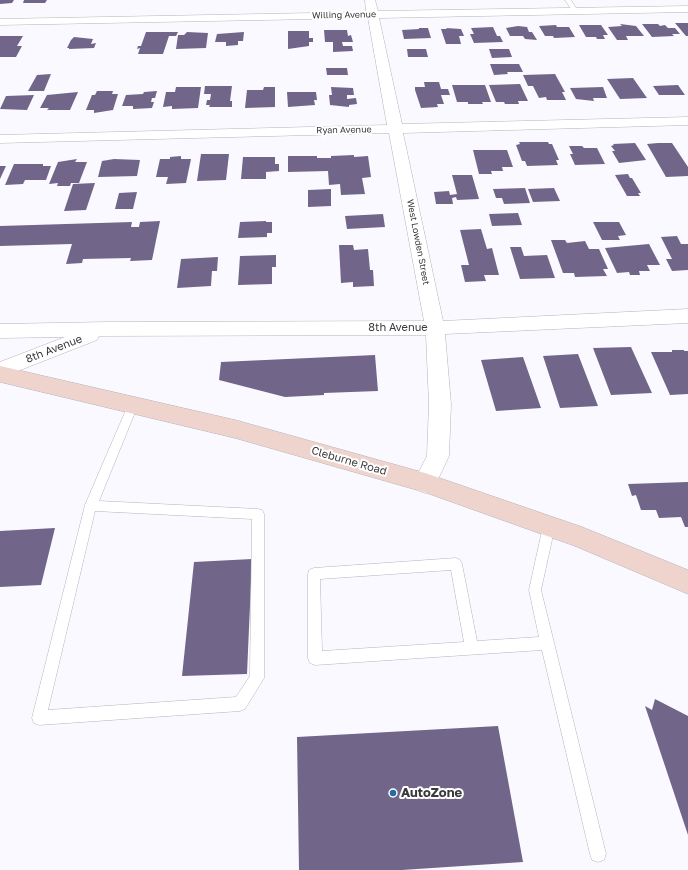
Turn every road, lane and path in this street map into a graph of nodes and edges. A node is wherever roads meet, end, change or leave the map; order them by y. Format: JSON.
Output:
{"nodes":[{"id":1,"x":568,"y":0,"type":"edge"},
{"id":2,"x":372,"y":7,"type":"edge"},
{"id":3,"x":688,"y":8,"type":"edge"},
{"id":4,"x":575,"y":11,"type":"junction"},
{"id":5,"x":0,"y":22,"type":"edge"},
{"id":6,"x":688,"y":122,"type":"edge"},
{"id":7,"x":396,"y":129,"type":"junction"},
{"id":8,"x":0,"y":139,"type":"edge"},
{"id":9,"x":688,"y":316,"type":"edge"},
{"id":10,"x":435,"y":328,"type":"junction"},
{"id":11,"x":108,"y":329,"type":"junction"},
{"id":12,"x":0,"y":332,"type":"edge"},
{"id":13,"x":0,"y":370,"type":"edge"},
{"id":14,"x":0,"y":374,"type":"edge"},
{"id":15,"x":133,"y":405,"type":"junction"},
{"id":16,"x":425,"y":483,"type":"junction"},
{"id":17,"x":91,"y":506,"type":"junction"},
{"id":18,"x":549,"y":526,"type":"junction"},
{"id":19,"x":688,"y":582,"type":"edge"},
{"id":20,"x":548,"y":643,"type":"junction"},
{"id":21,"x":472,"y":648,"type":"junction"},
{"id":22,"x":598,"y":854,"type":"dead end"}],
"edges":[{"from":1,"to":4,"type":"lane"},
{"from":2,"to":4,"type":"street","name":"Willing Avenue"},
{"from":2,"to":5,"type":"street","name":"Willing Avenue"},
{"from":2,"to":7,"type":"street","name":"West Lowden Street"},
{"from":3,"to":4,"type":"street","name":"Willing Avenue"},
{"from":6,"to":7,"type":"street","name":"Ryan Avenue"},
{"from":7,"to":8,"type":"street","name":"Ryan Avenue"},
{"from":7,"to":10,"type":"street","name":"West Lowden Street"},
{"from":9,"to":10,"type":"street","name":"8th Avenue"},
{"from":10,"to":11,"type":"street","name":"8th Avenue"},
{"from":10,"to":16,"type":"street","name":"West Lowden Street"},
{"from":11,"to":12,"type":"street","name":"8th Avenue"},
{"from":11,"to":13,"type":"street","name":"8th Avenue"},
{"from":14,"to":15,"type":"main road","name":"Cleburne Road"},
{"from":15,"to":16,"type":"main road","name":"Cleburne Road"},
{"from":15,"to":17,"type":"lane"},
{"from":16,"to":18,"type":"main road","name":"Cleburne Road"},
{"from":17,"to":17,"type":"lane"},
{"from":18,"to":19,"type":"main road","name":"Cleburne Road"},
{"from":18,"to":20,"type":"lane"},
{"from":20,"to":21,"type":"lane"},
{"from":20,"to":22,"type":"lane"},
{"from":21,"to":21,"type":"lane"}]}
